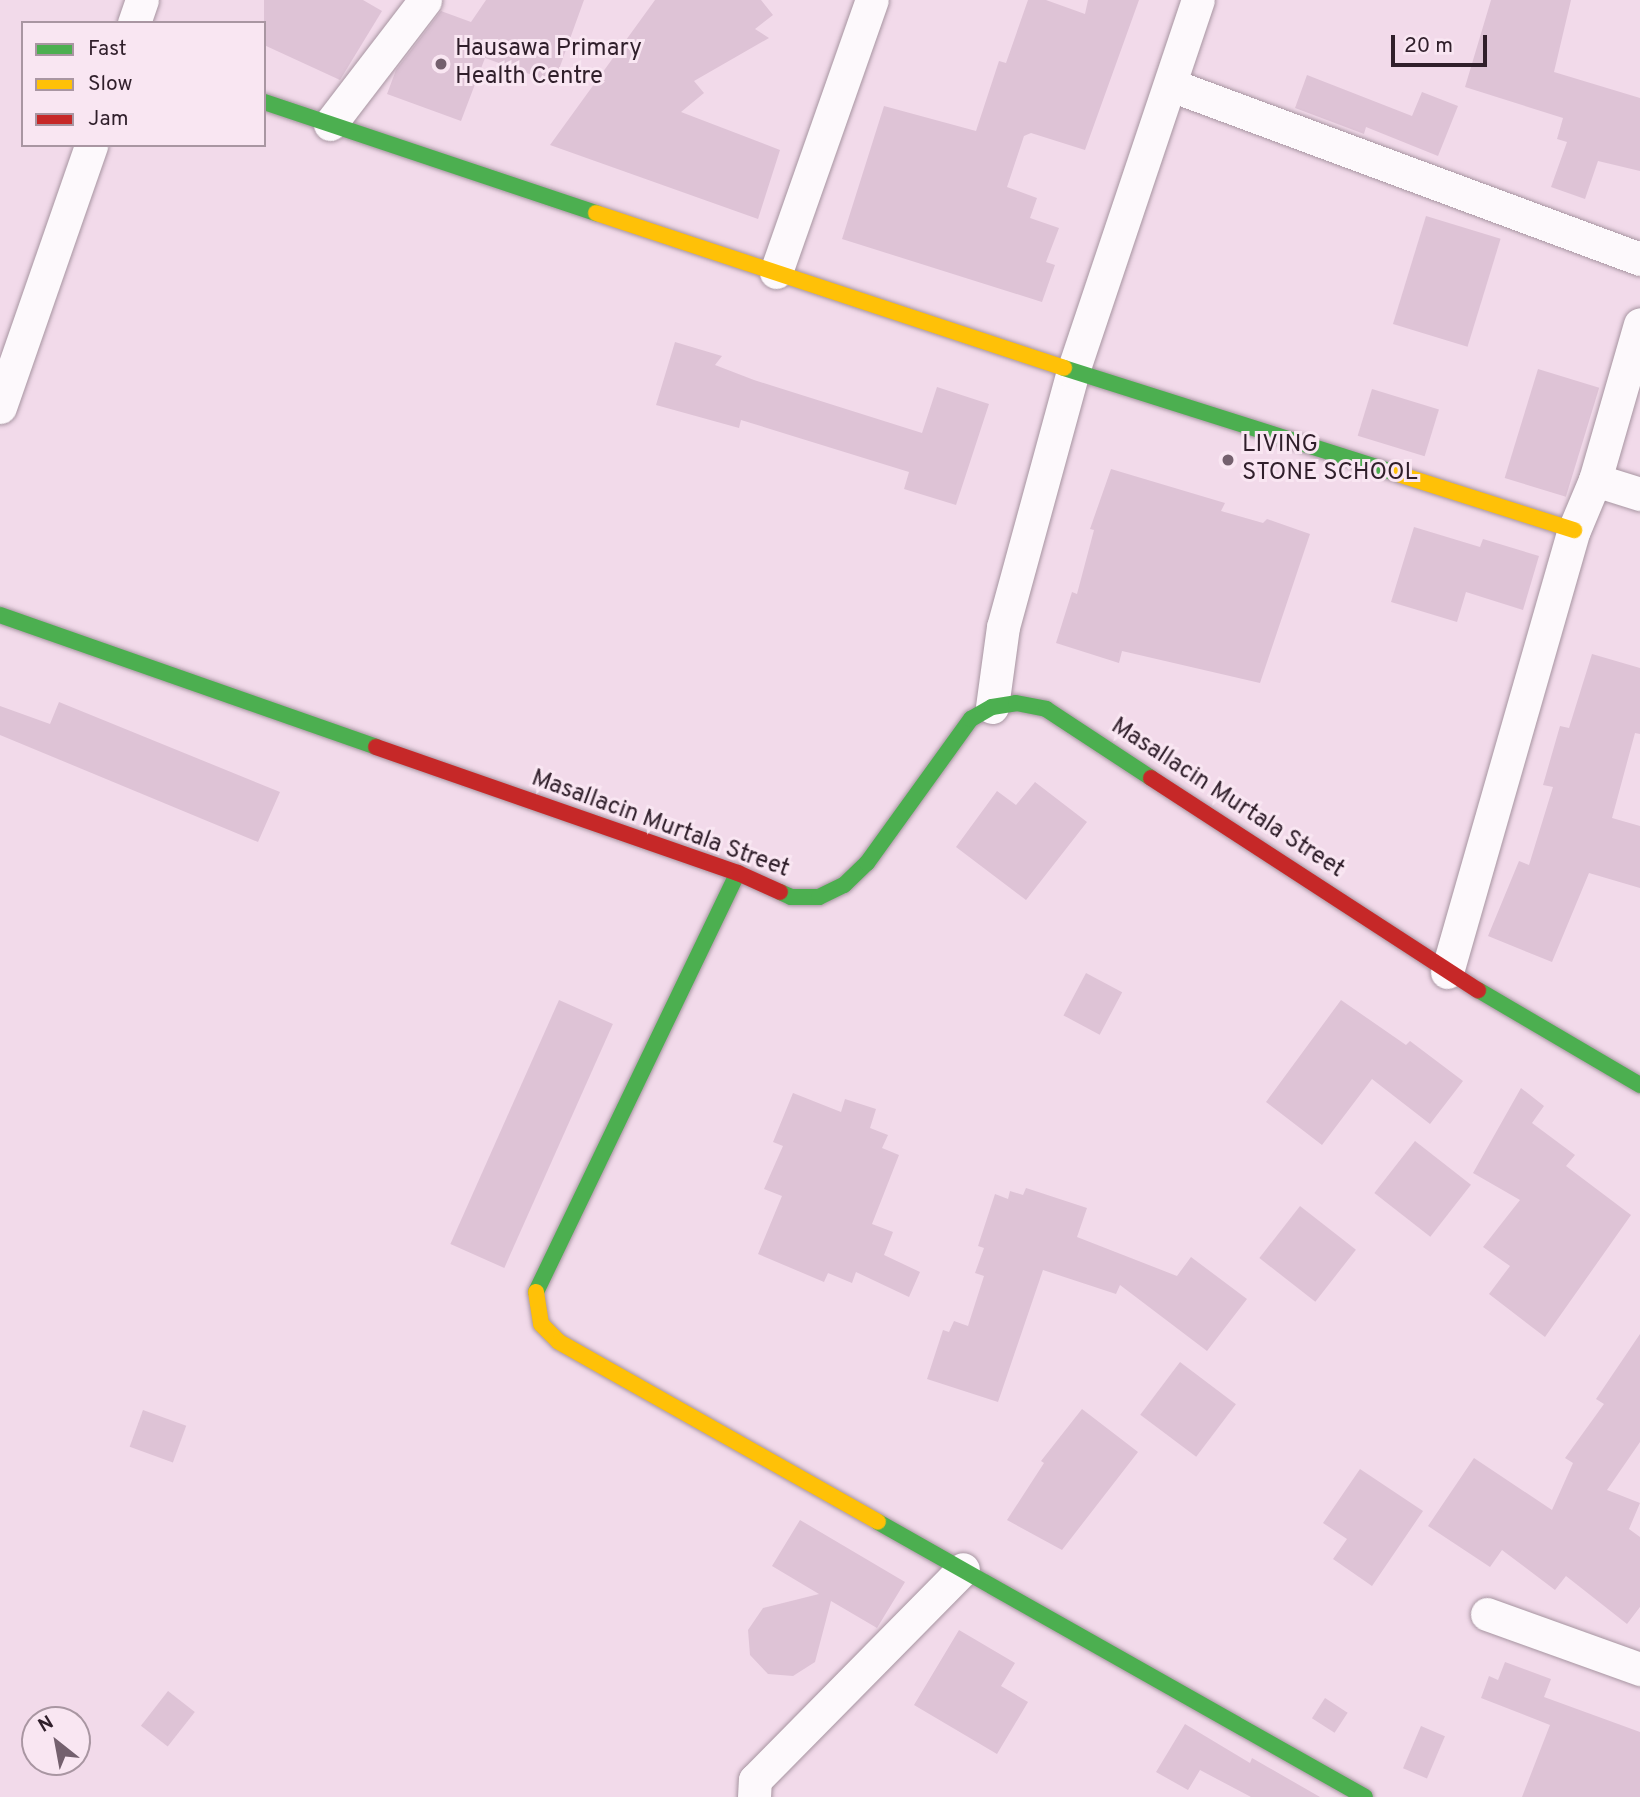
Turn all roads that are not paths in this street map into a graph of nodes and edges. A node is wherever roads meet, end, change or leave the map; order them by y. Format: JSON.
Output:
{"nodes":[{"id":1,"x":142,"y":0,"type":"edge"},
{"id":2,"x":425,"y":0,"type":"edge"},
{"id":3,"x":872,"y":0,"type":"edge"},
{"id":4,"x":1198,"y":0,"type":"edge"},
{"id":5,"x":135,"y":21,"type":"edge"},
{"id":6,"x":1171,"y":85,"type":"junction"},
{"id":7,"x":266,"y":103,"type":"edge"},
{"id":8,"x":330,"y":124,"type":"junction"},
{"id":9,"x":90,"y":147,"type":"edge"},
{"id":10,"x":1640,"y":259,"type":"edge"},
{"id":11,"x":776,"y":272,"type":"junction"},
{"id":12,"x":1640,"y":324,"type":"edge"},
{"id":13,"x":1073,"y":371,"type":"junction"},
{"id":14,"x":0,"y":407,"type":"edge"},
{"id":15,"x":1595,"y":480,"type":"junction"},
{"id":16,"x":1640,"y":494,"type":"edge"},
{"id":17,"x":1574,"y":530,"type":"junction"},
{"id":18,"x":0,"y":615,"type":"edge"},
{"id":19,"x":992,"y":707,"type":"junction"},
{"id":20,"x":738,"y":873,"type":"junction"},
{"id":21,"x":1447,"y":972,"type":"junction"},
{"id":22,"x":1640,"y":1085,"type":"edge"},
{"id":23,"x":962,"y":1569,"type":"junction"},
{"id":24,"x":1487,"y":1615,"type":"dead end"},
{"id":25,"x":1640,"y":1669,"type":"edge"},
{"id":26,"x":754,"y":1797,"type":"edge"},
{"id":27,"x":1364,"y":1797,"type":"edge"}],
"edges":[{"from":1,"to":5,"type":"street"},
{"from":2,"to":8,"type":"street"},
{"from":3,"to":11,"type":"street"},
{"from":4,"to":6,"type":"street"},
{"from":6,"to":10,"type":"street"},
{"from":6,"to":13,"type":"street"},
{"from":7,"to":8,"type":"street"},
{"from":8,"to":11,"type":"street"},
{"from":9,"to":14,"type":"street"},
{"from":11,"to":13,"type":"street"},
{"from":12,"to":15,"type":"street"},
{"from":13,"to":17,"type":"street"},
{"from":13,"to":19,"type":"street"},
{"from":15,"to":16,"type":"street"},
{"from":15,"to":17,"type":"street"},
{"from":17,"to":21,"type":"street"},
{"from":18,"to":20,"type":"street","name":"Masallacin Murtala Street"},
{"from":19,"to":20,"type":"street","name":"Masallacin Murtala Street"},
{"from":19,"to":21,"type":"street","name":"Masallacin Murtala Street"},
{"from":20,"to":23,"type":"street"},
{"from":21,"to":22,"type":"street","name":"Masallacin Murtala Street"},
{"from":23,"to":26,"type":"street"},
{"from":23,"to":27,"type":"street"},
{"from":24,"to":25,"type":"street"}]}
